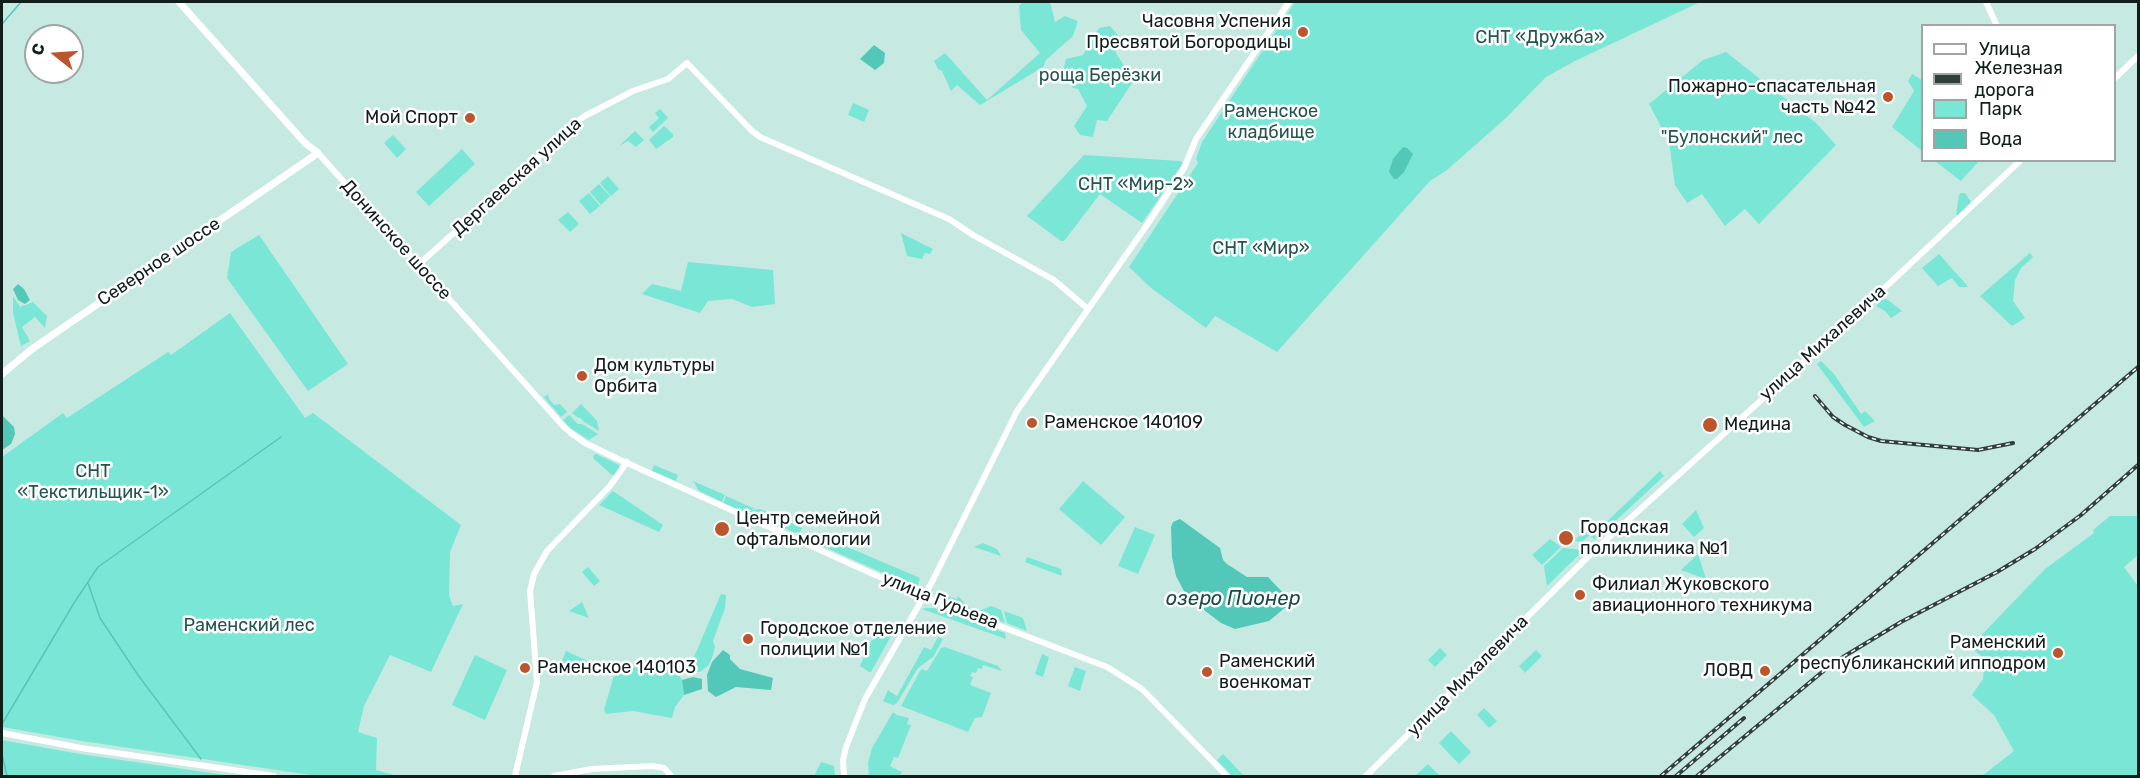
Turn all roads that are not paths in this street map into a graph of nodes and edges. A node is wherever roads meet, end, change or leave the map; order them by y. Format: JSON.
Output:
{"nodes":[{"id":1,"x":179,"y":2,"type":"edge"},
{"id":2,"x":1288,"y":2,"type":"edge"},
{"id":3,"x":1986,"y":2,"type":"edge"},
{"id":4,"x":1996,"y":24,"type":"edge"},
{"id":5,"x":2139,"y":56,"type":"edge"},
{"id":6,"x":2116,"y":78,"type":"edge"},
{"id":7,"x":318,"y":153,"type":"junction"},
{"id":8,"x":2019,"y":162,"type":"edge"},
{"id":9,"x":418,"y":265,"type":"junction"},
{"id":10,"x":1088,"y":309,"type":"junction"},
{"id":11,"x":2,"y":374,"type":"edge"},
{"id":12,"x":627,"y":462,"type":"junction"},
{"id":13,"x":924,"y":597,"type":"junction"},
{"id":14,"x":2,"y":734,"type":"edge"},
{"id":15,"x":274,"y":777,"type":"edge"},
{"id":16,"x":515,"y":777,"type":"edge"},
{"id":17,"x":554,"y":777,"type":"edge"},
{"id":18,"x":671,"y":777,"type":"edge"},
{"id":19,"x":844,"y":777,"type":"edge"},
{"id":20,"x":1227,"y":777,"type":"edge"},
{"id":21,"x":1366,"y":777,"type":"edge"}],
"edges":[{"from":1,"to":7,"type":"main road","name":"Донинское шоссе"},
{"from":2,"to":10,"type":"main road"},
{"from":3,"to":4,"type":"main road"},
{"from":5,"to":6,"type":"main road"},
{"from":7,"to":9,"type":"main road","name":"Донинское шоссе"},
{"from":7,"to":11,"type":"main road","name":"Северное шоссе"},
{"from":8,"to":21,"type":"main road","name":"улица Михалевича"},
{"from":9,"to":10,"type":"main road","name":"Дергаевская улица"},
{"from":9,"to":12,"type":"main road","name":"Донинское шоссе"},
{"from":10,"to":13,"type":"main road"},
{"from":12,"to":13,"type":"main road","name":"улица Гурьева"},
{"from":12,"to":16,"type":"main road"},
{"from":13,"to":19,"type":"main road"},
{"from":13,"to":20,"type":"main road","name":"улица Гурьева"},
{"from":14,"to":15,"type":"main road"},
{"from":17,"to":18,"type":"main road"}]}
